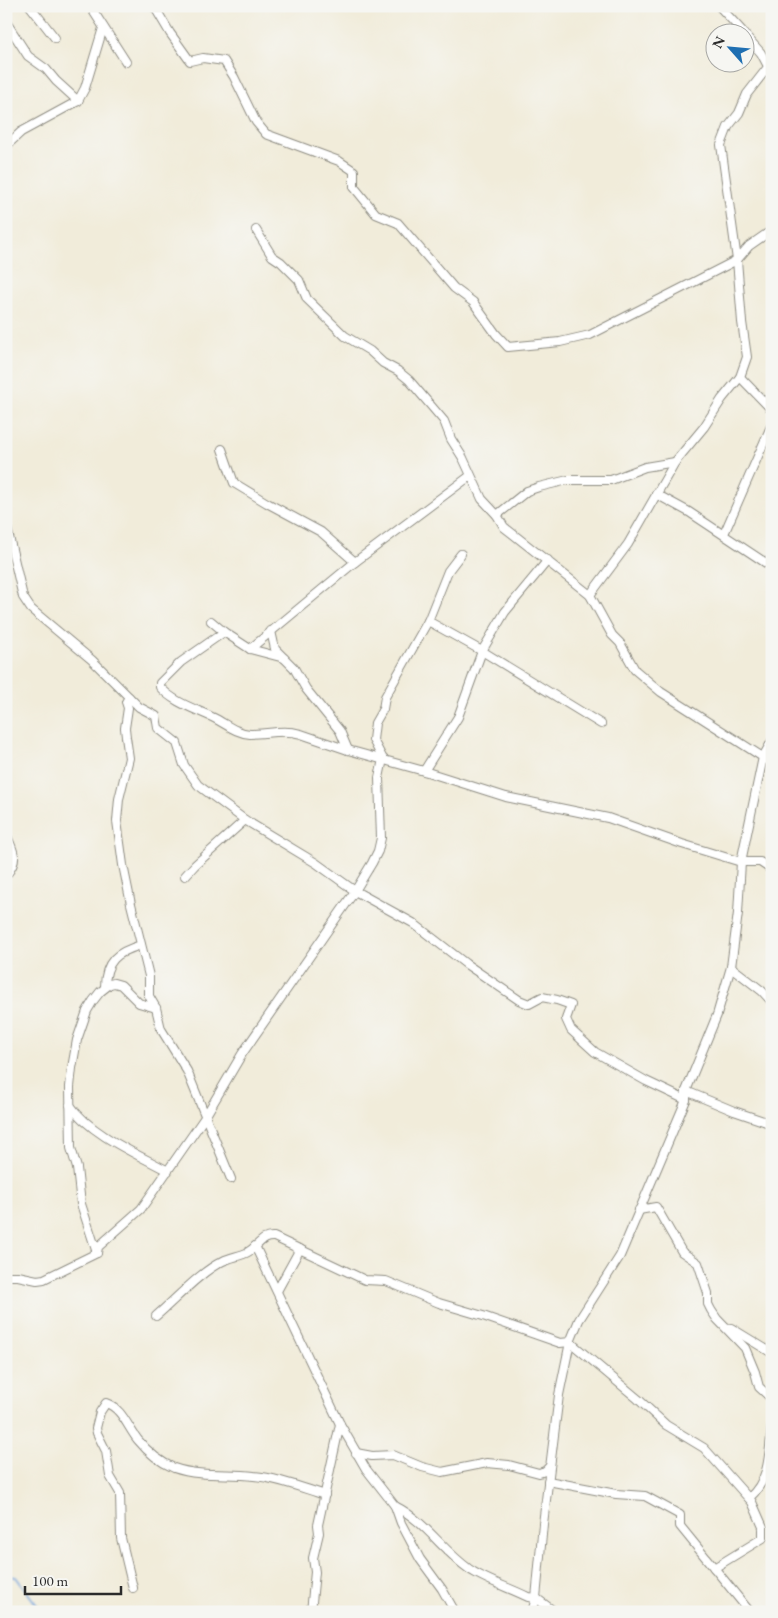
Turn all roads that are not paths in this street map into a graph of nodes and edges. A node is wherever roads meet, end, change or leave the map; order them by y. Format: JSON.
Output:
{"nodes":[{"id":1,"x":30,"y":6,"type":"edge"},
{"id":2,"x":90,"y":6,"type":"edge"},
{"id":3,"x":154,"y":6,"type":"edge"},
{"id":4,"x":719,"y":6,"type":"edge"},
{"id":5,"x":6,"y":22,"type":"edge"},
{"id":6,"x":734,"y":22,"type":"edge"},
{"id":7,"x":103,"y":28,"type":"junction"},
{"id":8,"x":55,"y":38,"type":"dead end"},
{"id":9,"x":756,"y":48,"type":"edge"},
{"id":10,"x":126,"y":62,"type":"dead end"},
{"id":11,"x":770,"y":64,"type":"edge"},
{"id":12,"x":772,"y":74,"type":"edge"},
{"id":13,"x":78,"y":100,"type":"junction"},
{"id":14,"x":6,"y":146,"type":"edge"},
{"id":15,"x":256,"y":230,"type":"dead end"},
{"id":16,"x":772,"y":230,"type":"edge"},
{"id":17,"x":737,"y":260,"type":"junction"},
{"id":18,"x":740,"y":377,"type":"junction"},
{"id":19,"x":772,"y":410,"type":"edge"},
{"id":20,"x":772,"y":424,"type":"edge"},
{"id":21,"x":222,"y":449,"type":"dead end"},
{"id":22,"x":675,"y":462,"type":"junction"},
{"id":23,"x":470,"y":476,"type":"junction"},
{"id":24,"x":656,"y":494,"type":"junction"},
{"id":25,"x":497,"y":515,"type":"junction"},
{"id":26,"x":6,"y":524,"type":"edge"},
{"id":27,"x":724,"y":534,"type":"junction"},
{"id":28,"x":461,"y":554,"type":"dead end"},
{"id":29,"x":548,"y":560,"type":"junction"},
{"id":30,"x":355,"y":562,"type":"junction"},
{"id":31,"x":772,"y":567,"type":"edge"},
{"id":32,"x":590,"y":595,"type":"junction"},
{"id":33,"x":211,"y":621,"type":"dead end"},
{"id":34,"x":428,"y":621,"type":"junction"},
{"id":35,"x":271,"y":631,"type":"junction"},
{"id":36,"x":224,"y":632,"type":"junction"},
{"id":37,"x":250,"y":649,"type":"junction"},
{"id":38,"x":482,"y":651,"type":"junction"},
{"id":39,"x":286,"y":658,"type":"junction"},
{"id":40,"x":129,"y":697,"type":"junction"},
{"id":41,"x":601,"y":724,"type":"dead end"},
{"id":42,"x":772,"y":741,"type":"edge"},
{"id":43,"x":348,"y":750,"type":"junction"},
{"id":44,"x":762,"y":757,"type":"junction"},
{"id":45,"x":383,"y":759,"type":"junction"},
{"id":46,"x":772,"y":762,"type":"edge"},
{"id":47,"x":424,"y":771,"type":"junction"},
{"id":48,"x":245,"y":820,"type":"junction"},
{"id":49,"x":6,"y":834,"type":"edge"},
{"id":50,"x":741,"y":862,"type":"junction"},
{"id":51,"x":772,"y":870,"type":"edge"},
{"id":52,"x":6,"y":875,"type":"edge"},
{"id":53,"x":185,"y":876,"type":"dead end"},
{"id":54,"x":355,"y":890,"type":"junction"},
{"id":55,"x":142,"y":945,"type":"junction"},
{"id":56,"x":731,"y":967,"type":"junction"},
{"id":57,"x":105,"y":988,"type":"junction"},
{"id":58,"x":772,"y":1002,"type":"edge"},
{"id":59,"x":156,"y":1008,"type":"junction"},
{"id":60,"x":686,"y":1096,"type":"junction"},
{"id":61,"x":70,"y":1105,"type":"junction"},
{"id":62,"x":205,"y":1118,"type":"junction"},
{"id":63,"x":772,"y":1124,"type":"edge"},
{"id":64,"x":168,"y":1171,"type":"junction"},
{"id":65,"x":231,"y":1179,"type":"dead end"},
{"id":66,"x":639,"y":1210,"type":"junction"},
{"id":67,"x":255,"y":1246,"type":"junction"},
{"id":68,"x":300,"y":1249,"type":"junction"},
{"id":69,"x":97,"y":1254,"type":"junction"},
{"id":70,"x":6,"y":1276,"type":"edge"},
{"id":71,"x":277,"y":1291,"type":"junction"},
{"id":72,"x":156,"y":1316,"type":"dead end"},
{"id":73,"x":720,"y":1322,"type":"junction"},
{"id":74,"x":570,"y":1342,"type":"junction"},
{"id":75,"x":772,"y":1353,"type":"edge"},
{"id":76,"x":772,"y":1399,"type":"edge"},
{"id":77,"x":340,"y":1424,"type":"junction"},
{"id":78,"x":772,"y":1425,"type":"edge"},
{"id":79,"x":356,"y":1453,"type":"junction"},
{"id":80,"x":550,"y":1466,"type":"junction"},
{"id":81,"x":548,"y":1481,"type":"junction"},
{"id":82,"x":325,"y":1494,"type":"junction"},
{"id":83,"x":749,"y":1498,"type":"junction"},
{"id":84,"x":395,"y":1506,"type":"junction"},
{"id":85,"x":714,"y":1568,"type":"junction"},
{"id":86,"x":133,"y":1588,"type":"dead end"},
{"id":87,"x":536,"y":1598,"type":"junction"},
{"id":88,"x":310,"y":1612,"type":"edge"},
{"id":89,"x":455,"y":1612,"type":"edge"},
{"id":90,"x":532,"y":1612,"type":"edge"},
{"id":91,"x":555,"y":1612,"type":"edge"},
{"id":92,"x":750,"y":1612,"type":"edge"}],
"edges":[{"from":1,"to":8,"type":"street"},
{"from":2,"to":7,"type":"street"},
{"from":3,"to":17,"type":"street"},
{"from":4,"to":6,"type":"street"},
{"from":5,"to":13,"type":"street"},
{"from":7,"to":10,"type":"street"},
{"from":7,"to":13,"type":"street"},
{"from":9,"to":11,"type":"street"},
{"from":11,"to":12,"type":"street"},
{"from":11,"to":17,"type":"street"},
{"from":13,"to":14,"type":"street"},
{"from":15,"to":23,"type":"street"},
{"from":16,"to":17,"type":"street"},
{"from":17,"to":18,"type":"street"},
{"from":18,"to":19,"type":"street"},
{"from":18,"to":22,"type":"street"},
{"from":20,"to":27,"type":"street"},
{"from":21,"to":30,"type":"street"},
{"from":22,"to":24,"type":"street"},
{"from":22,"to":25,"type":"street"},
{"from":23,"to":25,"type":"street"},
{"from":23,"to":30,"type":"street"},
{"from":24,"to":27,"type":"street"},
{"from":24,"to":32,"type":"street"},
{"from":25,"to":29,"type":"street"},
{"from":26,"to":40,"type":"street"},
{"from":27,"to":31,"type":"street"},
{"from":28,"to":34,"type":"street"},
{"from":29,"to":32,"type":"street"},
{"from":29,"to":38,"type":"street"},
{"from":30,"to":35,"type":"street"},
{"from":32,"to":44,"type":"street"},
{"from":33,"to":36,"type":"street"},
{"from":34,"to":38,"type":"street"},
{"from":34,"to":45,"type":"street"},
{"from":35,"to":37,"type":"street"},
{"from":35,"to":39,"type":"street"},
{"from":36,"to":37,"type":"street"},
{"from":36,"to":43,"type":"street"},
{"from":37,"to":39,"type":"street"},
{"from":38,"to":41,"type":"street"},
{"from":38,"to":47,"type":"street"},
{"from":39,"to":43,"type":"street"},
{"from":40,"to":48,"type":"street"},
{"from":40,"to":55,"type":"street"},
{"from":42,"to":44,"type":"street"},
{"from":43,"to":45,"type":"street"},
{"from":44,"to":46,"type":"street"},
{"from":44,"to":50,"type":"street"},
{"from":45,"to":47,"type":"street"},
{"from":45,"to":54,"type":"street"},
{"from":47,"to":50,"type":"street"},
{"from":48,"to":53,"type":"street"},
{"from":48,"to":54,"type":"street"},
{"from":49,"to":52,"type":"street"},
{"from":50,"to":51,"type":"street"},
{"from":50,"to":56,"type":"street"},
{"from":54,"to":60,"type":"street"},
{"from":54,"to":62,"type":"street"},
{"from":55,"to":57,"type":"street"},
{"from":55,"to":59,"type":"street"},
{"from":56,"to":58,"type":"street"},
{"from":56,"to":60,"type":"street"},
{"from":57,"to":59,"type":"street"},
{"from":57,"to":61,"type":"street"},
{"from":59,"to":62,"type":"street"},
{"from":60,"to":63,"type":"street"},
{"from":60,"to":66,"type":"street"},
{"from":61,"to":64,"type":"street"},
{"from":61,"to":69,"type":"street"},
{"from":62,"to":64,"type":"street"},
{"from":62,"to":65,"type":"street"},
{"from":64,"to":69,"type":"street"},
{"from":66,"to":73,"type":"street"},
{"from":66,"to":74,"type":"street"},
{"from":67,"to":68,"type":"street"},
{"from":67,"to":71,"type":"street"},
{"from":67,"to":72,"type":"street"},
{"from":68,"to":71,"type":"street"},
{"from":68,"to":74,"type":"street"},
{"from":69,"to":70,"type":"street"},
{"from":71,"to":77,"type":"street"},
{"from":73,"to":75,"type":"street"},
{"from":73,"to":76,"type":"street"},
{"from":74,"to":80,"type":"street"},
{"from":74,"to":83,"type":"street"},
{"from":77,"to":79,"type":"street"},
{"from":77,"to":82,"type":"street"},
{"from":78,"to":83,"type":"street"},
{"from":79,"to":80,"type":"street"},
{"from":79,"to":84,"type":"street"},
{"from":80,"to":81,"type":"street"},
{"from":81,"to":85,"type":"street"},
{"from":81,"to":87,"type":"street"},
{"from":82,"to":86,"type":"street"},
{"from":82,"to":88,"type":"street"},
{"from":83,"to":85,"type":"street"},
{"from":84,"to":87,"type":"street"},
{"from":84,"to":89,"type":"street"},
{"from":85,"to":92,"type":"street"},
{"from":87,"to":90,"type":"street"},
{"from":87,"to":91,"type":"street"}]}
